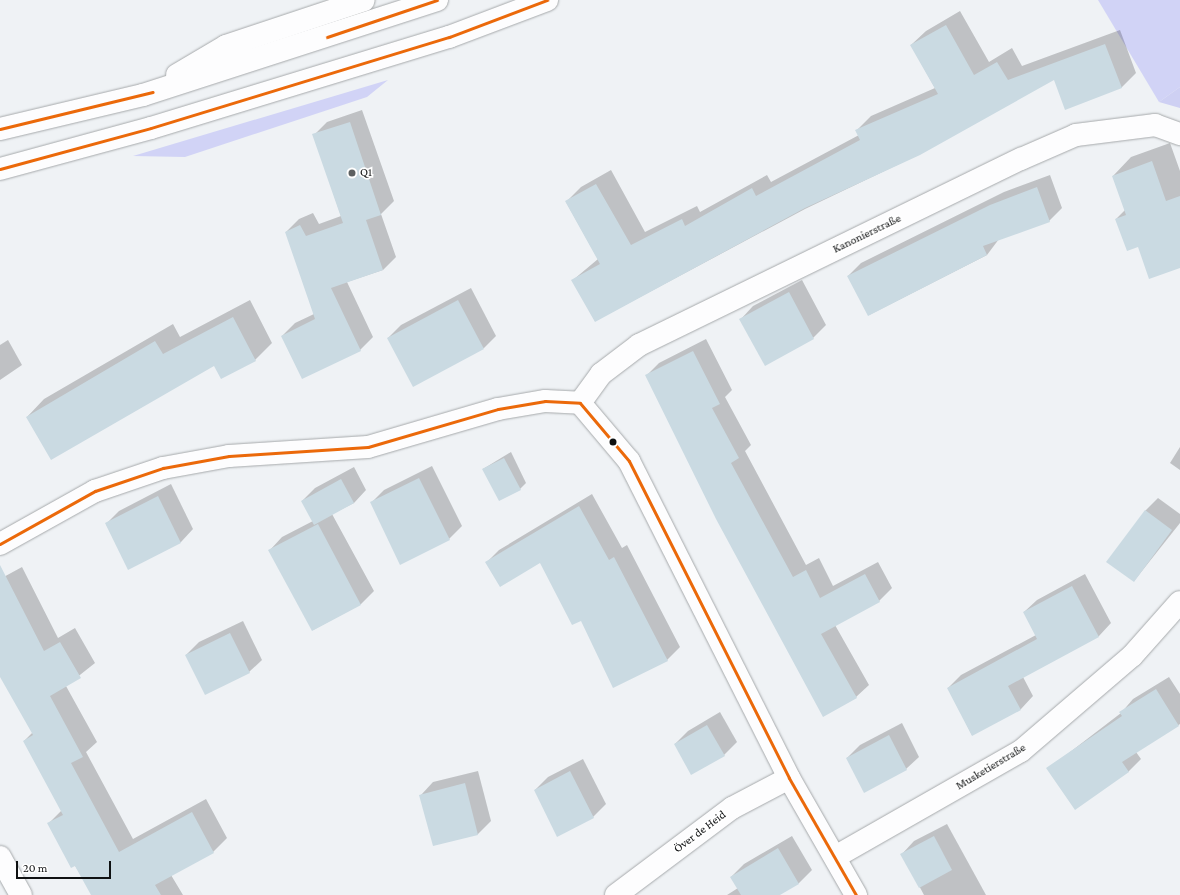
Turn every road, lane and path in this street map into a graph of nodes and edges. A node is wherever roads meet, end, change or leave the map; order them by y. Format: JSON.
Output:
{"nodes":[{"id":1,"x":364,"y":0,"type":"edge"},
{"id":2,"x":437,"y":0,"type":"edge"},
{"id":3,"x":547,"y":0,"type":"edge"},
{"id":4,"x":143,"y":95,"type":"junction"},
{"id":5,"x":0,"y":130,"type":"edge"},
{"id":6,"x":1180,"y":134,"type":"edge"},
{"id":7,"x":0,"y":169,"type":"edge"},
{"id":8,"x":580,"y":404,"type":"junction"},
{"id":9,"x":0,"y":544,"type":"edge"},
{"id":10,"x":1180,"y":602,"type":"edge"},
{"id":11,"x":789,"y":778,"type":"junction"},
{"id":12,"x":0,"y":857,"type":"edge"},
{"id":13,"x":835,"y":857,"type":"junction"},
{"id":14,"x":21,"y":895,"type":"edge"},
{"id":15,"x":616,"y":895,"type":"edge"},
{"id":16,"x":856,"y":895,"type":"edge"}],
"edges":[{"from":1,"to":4,"type":"main road"},
{"from":2,"to":4,"type":"main road"},
{"from":3,"to":7,"type":"main road"},
{"from":4,"to":5,"type":"main road"},
{"from":6,"to":8,"type":"main road","name":"Kanonierstraße"},
{"from":8,"to":9,"type":"main road"},
{"from":8,"to":11,"type":"main road"},
{"from":10,"to":13,"type":"main road","name":"Musketierstraße"},
{"from":11,"to":13,"type":"main road"},
{"from":11,"to":15,"type":"main road","name":"Över de Heid"},
{"from":12,"to":14,"type":"main road"},
{"from":13,"to":16,"type":"main road"}]}
